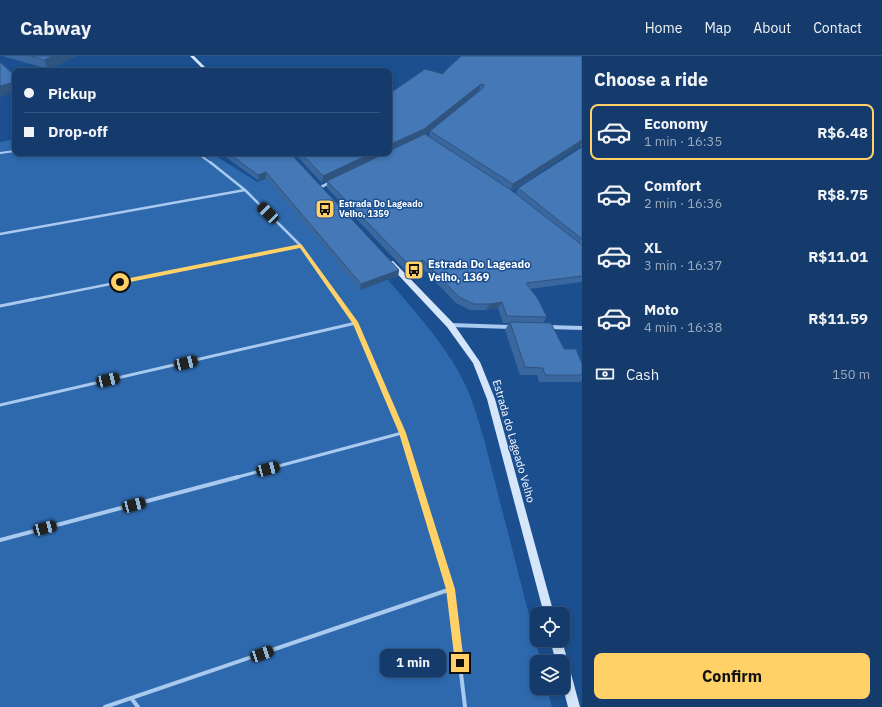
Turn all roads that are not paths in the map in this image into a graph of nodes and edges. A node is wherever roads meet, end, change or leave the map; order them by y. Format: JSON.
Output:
{"nodes":[{"id":1,"x":192,"y":56,"type":"edge"},
{"id":2,"x":204,"y":68,"type":"edge"},
{"id":3,"x":12,"y":151,"type":"edge"},
{"id":4,"x":0,"y":153,"type":"edge"},
{"id":5,"x":201,"y":156,"type":"edge"},
{"id":6,"x":335,"y":181,"type":"edge"},
{"id":7,"x":321,"y":187,"type":"edge"},
{"id":8,"x":245,"y":190,"type":"junction"},
{"id":9,"x":0,"y":234,"type":"edge"},
{"id":10,"x":301,"y":246,"type":"junction"},
{"id":11,"x":385,"y":256,"type":"edge"},
{"id":12,"x":0,"y":306,"type":"edge"},
{"id":13,"x":356,"y":323,"type":"junction"},
{"id":14,"x":450,"y":325,"type":"junction"},
{"id":15,"x":520,"y":327,"type":"edge"},
{"id":16,"x":543,"y":327,"type":"edge"},
{"id":17,"x":582,"y":328,"type":"edge"},
{"id":18,"x":0,"y":406,"type":"edge"},
{"id":19,"x":402,"y":433,"type":"junction"},
{"id":20,"x":0,"y":540,"type":"edge"},
{"id":21,"x":451,"y":589,"type":"junction"},
{"id":22,"x":547,"y":607,"type":"edge"},
{"id":23,"x":570,"y":692,"type":"edge"},
{"id":24,"x":131,"y":698,"type":"junction"},
{"id":25,"x":105,"y":707,"type":"edge"},
{"id":26,"x":138,"y":707,"type":"edge"},
{"id":27,"x":465,"y":707,"type":"edge"},
{"id":28,"x":574,"y":707,"type":"edge"}],
"edges":[{"from":1,"to":2,"type":"main road"},
{"from":3,"to":4,"type":"lane"},
{"from":5,"to":8,"type":"lane"},
{"from":6,"to":7,"type":"street"},
{"from":8,"to":9,"type":"lane"},
{"from":8,"to":10,"type":"lane"},
{"from":10,"to":12,"type":"lane"},
{"from":10,"to":13,"type":"lane"},
{"from":11,"to":14,"type":"main road","name":"Estrada do Lageado Velho"},
{"from":13,"to":18,"type":"lane"},
{"from":13,"to":19,"type":"lane"},
{"from":14,"to":15,"type":"street"},
{"from":14,"to":22,"type":"main road","name":"Estrada do Lageado Velho"},
{"from":16,"to":17,"type":"street"},
{"from":19,"to":20,"type":"lane"},
{"from":19,"to":21,"type":"lane"},
{"from":21,"to":24,"type":"lane"},
{"from":21,"to":27,"type":"lane"},
{"from":23,"to":28,"type":"main road"},
{"from":24,"to":25,"type":"lane"},
{"from":24,"to":26,"type":"lane"}]}
